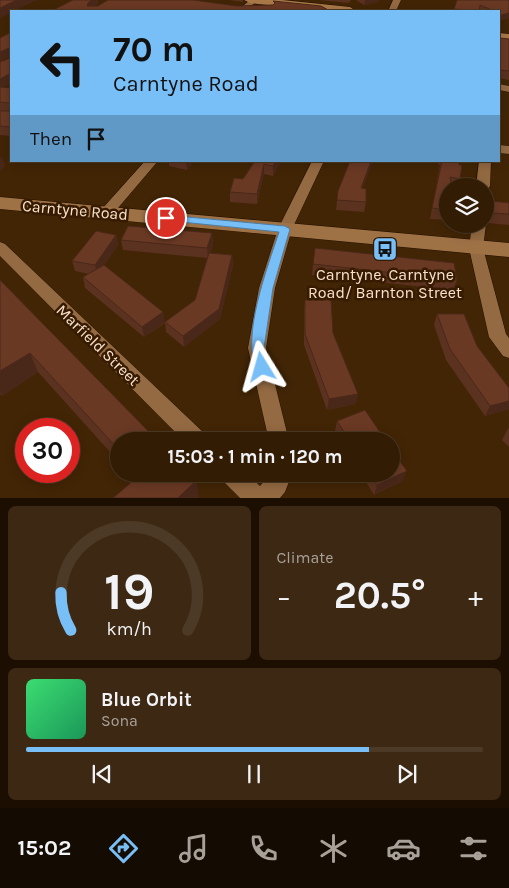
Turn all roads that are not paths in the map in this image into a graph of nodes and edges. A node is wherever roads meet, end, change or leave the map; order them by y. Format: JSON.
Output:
{"nodes":[{"id":1,"x":249,"y":4,"type":"edge"},
{"id":2,"x":227,"y":5,"type":"edge"},
{"id":3,"x":275,"y":10,"type":"edge"},
{"id":4,"x":336,"y":10,"type":"edge"},
{"id":5,"x":151,"y":162,"type":"edge"},
{"id":6,"x":318,"y":162,"type":"edge"},
{"id":7,"x":485,"y":162,"type":"edge"},
{"id":8,"x":483,"y":178,"type":"edge"},
{"id":9,"x":0,"y":203,"type":"edge"},
{"id":10,"x":107,"y":212,"type":"junction"},
{"id":11,"x":285,"y":229,"type":"junction"},
{"id":12,"x":478,"y":233,"type":"edge"},
{"id":13,"x":0,"y":247,"type":"edge"},
{"id":14,"x":476,"y":248,"type":"junction"},
{"id":15,"x":509,"y":250,"type":"edge"},
{"id":16,"x":509,"y":351,"type":"edge"},
{"id":17,"x":189,"y":432,"type":"edge"},
{"id":18,"x":277,"y":432,"type":"edge"},
{"id":19,"x":239,"y":482,"type":"edge"},
{"id":20,"x":278,"y":482,"type":"edge"},
{"id":21,"x":256,"y":498,"type":"edge"},
{"id":22,"x":264,"y":498,"type":"edge"}],
"edges":[{"from":1,"to":2,"type":"main road"},
{"from":1,"to":3,"type":"main road"},
{"from":1,"to":4,"type":"main road"},
{"from":5,"to":10,"type":"street"},
{"from":6,"to":11,"type":"street"},
{"from":7,"to":8,"type":"street"},
{"from":9,"to":10,"type":"street","name":"Carntyne Road"},
{"from":10,"to":11,"type":"street","name":"Carntyne Road"},
{"from":11,"to":14,"type":"street","name":"Carntyne Road"},
{"from":11,"to":18,"type":"street"},
{"from":12,"to":14,"type":"street"},
{"from":13,"to":17,"type":"street","name":"Marfield Street"},
{"from":14,"to":15,"type":"street","name":"Carntyne Road"},
{"from":14,"to":16,"type":"street"},
{"from":19,"to":21,"type":"street"},
{"from":20,"to":22,"type":"street"}]}
